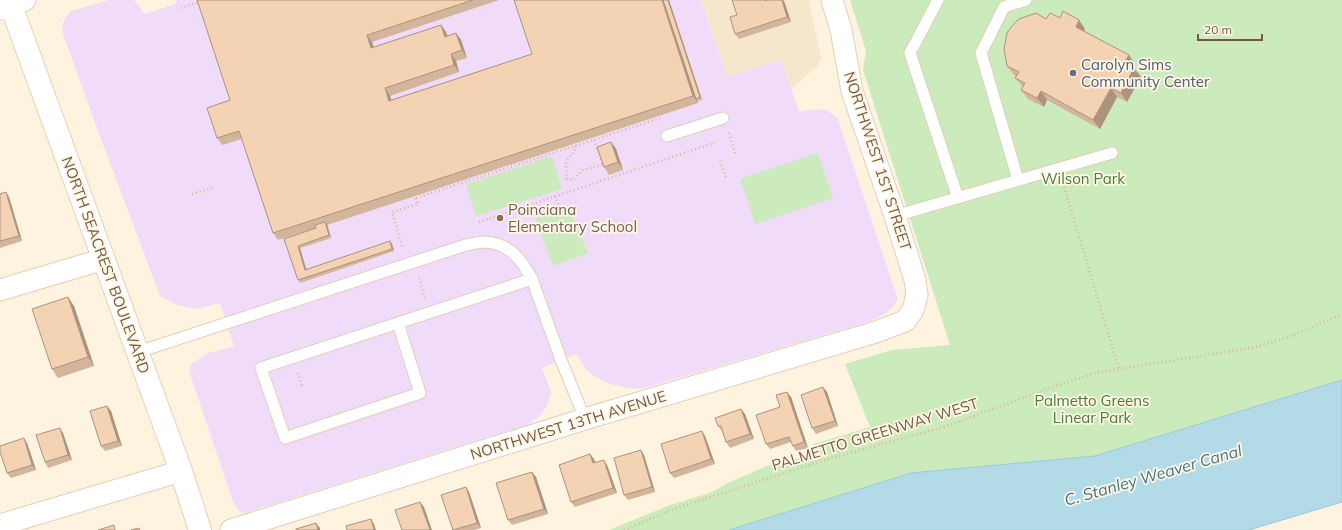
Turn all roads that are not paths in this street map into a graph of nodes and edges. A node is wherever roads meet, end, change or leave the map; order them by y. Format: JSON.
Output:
{"nodes":[{"id":1,"x":832,"y":0,"type":"edge"},
{"id":2,"x":938,"y":0,"type":"edge"},
{"id":3,"x":1026,"y":0,"type":"edge"},
{"id":4,"x":11,"y":4,"type":"edge"},
{"id":5,"x":723,"y":118,"type":"dead end"},
{"id":6,"x":667,"y":136,"type":"dead end"},
{"id":7,"x":1112,"y":153,"type":"dead end"},
{"id":8,"x":1018,"y":180,"type":"junction"},
{"id":9,"x":958,"y":198,"type":"junction"},
{"id":10,"x":895,"y":216,"type":"junction"},
{"id":11,"x":104,"y":259,"type":"junction"},
{"id":12,"x":532,"y":278,"type":"junction"},
{"id":13,"x":0,"y":290,"type":"edge"},
{"id":14,"x":905,"y":321,"type":"joint"},
{"id":15,"x":398,"y":323,"type":"junction"},
{"id":16,"x":138,"y":352,"type":"junction"},
{"id":17,"x":585,"y":419,"type":"junction"},
{"id":18,"x":181,"y":471,"type":"junction"},
{"id":19,"x":0,"y":525,"type":"edge"},
{"id":20,"x":200,"y":530,"type":"edge"},
{"id":21,"x":231,"y":530,"type":"edge"}],
"edges":[{"from":1,"to":10,"type":"street","name":"NORTHWEST 1ST STREET"},
{"from":2,"to":9,"type":"lane"},
{"from":3,"to":8,"type":"lane"},
{"from":4,"to":11,"type":"street","name":"NORTH SEACREST BOULEVARD"},
{"from":5,"to":6,"type":"lane"},
{"from":7,"to":8,"type":"lane"},
{"from":8,"to":9,"type":"lane"},
{"from":9,"to":10,"type":"lane"},
{"from":10,"to":14,"type":"street","name":"NORTHWEST 1ST STREET"},
{"from":11,"to":13,"type":"street"},
{"from":11,"to":16,"type":"street","name":"NORTH SEACREST BOULEVARD"},
{"from":12,"to":15,"type":"lane"},
{"from":12,"to":16,"type":"lane"},
{"from":12,"to":17,"type":"lane"},
{"from":14,"to":17,"type":"street","name":"NORTHWEST 13TH AVENUE"},
{"from":15,"to":15,"type":"lane"},
{"from":16,"to":18,"type":"street","name":"NORTH SEACREST BOULEVARD"},
{"from":17,"to":21,"type":"street","name":"NORTHWEST 13TH AVENUE"},
{"from":18,"to":19,"type":"street"},
{"from":18,"to":20,"type":"street","name":"NORTH SEACREST BOULEVARD"}]}
